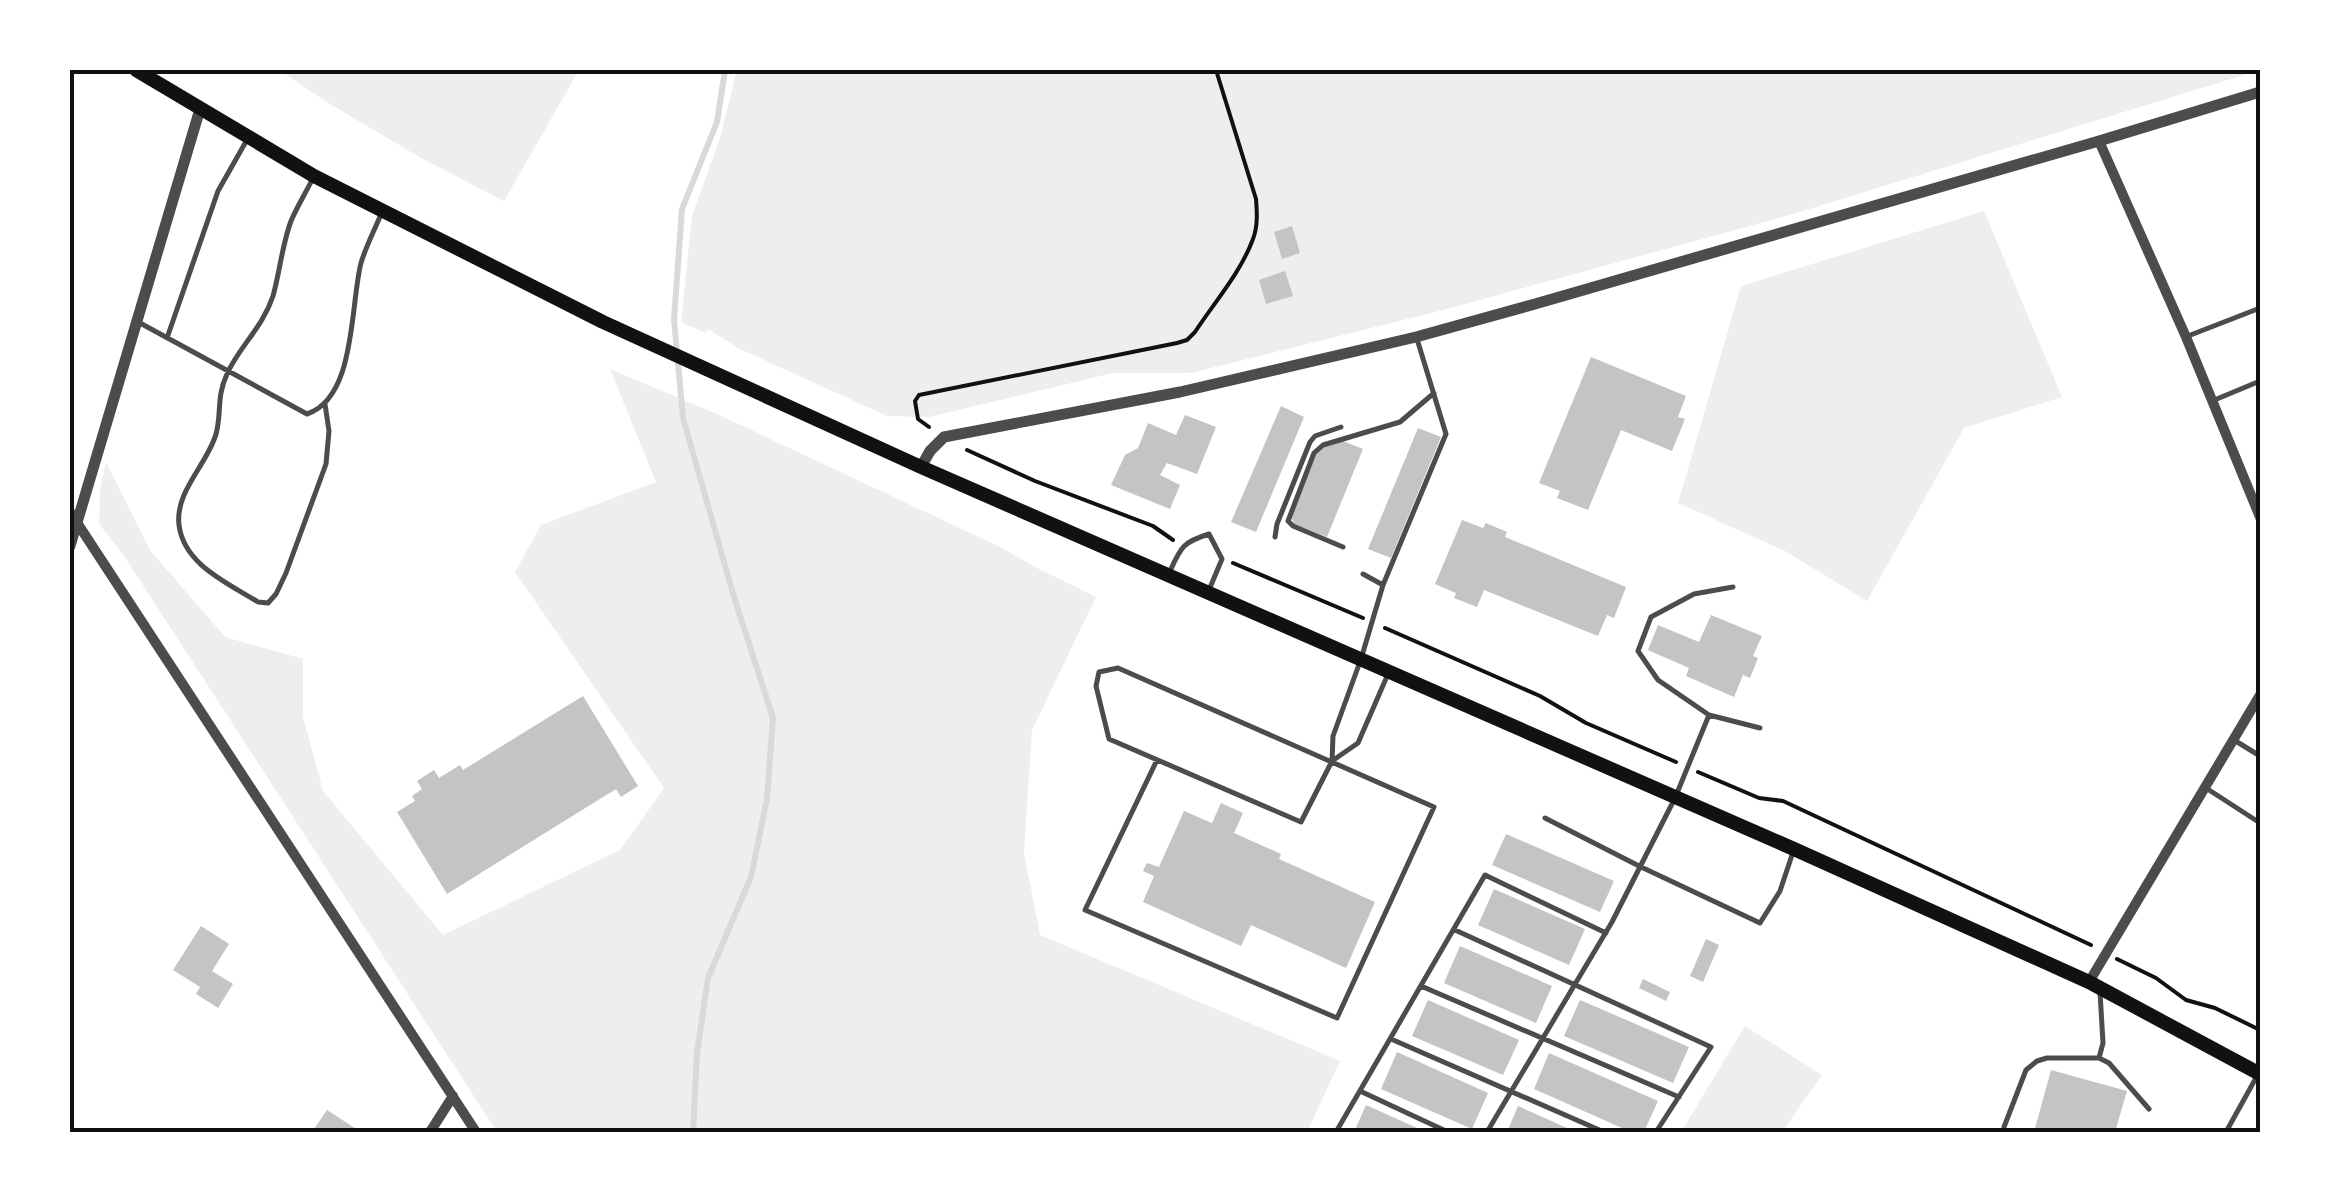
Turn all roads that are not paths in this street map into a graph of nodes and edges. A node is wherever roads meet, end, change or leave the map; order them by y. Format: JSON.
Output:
{"nodes":[{"id":1,"x":136,"y":70,"type":"edge"},
{"id":2,"x":2260,"y":92,"type":"edge"},
{"id":3,"x":200,"y":109,"type":"junction"},
{"id":4,"x":249,"y":136,"type":"junction"},
{"id":5,"x":2099,"y":141,"type":"junction"},
{"id":6,"x":314,"y":176,"type":"junction"},
{"id":7,"x":382,"y":211,"type":"junction"},
{"id":8,"x":2260,"y":308,"type":"edge"},
{"id":9,"x":137,"y":322,"type":"junction"},
{"id":10,"x":1416,"y":336,"type":"junction"},
{"id":11,"x":2186,"y":337,"type":"junction"},
{"id":12,"x":167,"y":338,"type":"junction"},
{"id":13,"x":228,"y":371,"type":"junction"},
{"id":14,"x":2260,"y":381,"type":"edge"},
{"id":15,"x":1434,"y":393,"type":"junction"},
{"id":16,"x":2212,"y":401,"type":"junction"},
{"id":17,"x":326,"y":404,"type":"junction"},
{"id":18,"x":1341,"y":427,"type":"dead end"},
{"id":19,"x":921,"y":467,"type":"junction"},
{"id":20,"x":74,"y":518,"type":"edge"},
{"id":21,"x":2260,"y":518,"type":"edge"},
{"id":22,"x":1275,"y":538,"type":"dead end"},
{"id":23,"x":70,"y":546,"type":"edge"},
{"id":24,"x":1343,"y":547,"type":"dead end"},
{"id":25,"x":1168,"y":574,"type":"junction"},
{"id":26,"x":1363,"y":574,"type":"dead end"},
{"id":27,"x":1384,"y":585,"type":"junction"},
{"id":28,"x":1733,"y":587,"type":"dead end"},
{"id":29,"x":1208,"y":593,"type":"junction"},
{"id":30,"x":1361,"y":660,"type":"junction"},
{"id":31,"x":1388,"y":672,"type":"junction"},
{"id":32,"x":2260,"y":695,"type":"edge"},
{"id":33,"x":1709,"y":716,"type":"junction"},
{"id":34,"x":1760,"y":728,"type":"dead end"},
{"id":35,"x":2234,"y":740,"type":"junction"},
{"id":36,"x":2260,"y":756,"type":"edge"},
{"id":37,"x":1157,"y":760,"type":"junction"},
{"id":38,"x":1332,"y":761,"type":"junction"},
{"id":39,"x":2206,"y":788,"type":"junction"},
{"id":40,"x":1674,"y":798,"type":"junction"},
{"id":41,"x":1545,"y":818,"type":"dead end"},
{"id":42,"x":2260,"y":823,"type":"edge"},
{"id":43,"x":1794,"y":849,"type":"junction"},
{"id":44,"x":1640,"y":866,"type":"junction"},
{"id":45,"x":1454,"y":930,"type":"junction"},
{"id":46,"x":1606,"y":933,"type":"junction"},
{"id":47,"x":1575,"y":984,"type":"junction"},
{"id":48,"x":2094,"y":985,"type":"junction"},
{"id":49,"x":1421,"y":986,"type":"junction"},
{"id":50,"x":1544,"y":1038,"type":"junction"},
{"id":51,"x":1390,"y":1039,"type":"junction"},
{"id":52,"x":2099,"y":1058,"type":"junction"},
{"id":53,"x":2259,"y":1074,"type":"edge"},
{"id":54,"x":1360,"y":1091,"type":"junction"},
{"id":55,"x":1511,"y":1092,"type":"junction"},
{"id":56,"x":454,"y":1096,"type":"junction"},
{"id":57,"x":1679,"y":1097,"type":"junction"},
{"id":58,"x":2149,"y":1109,"type":"dead end"},
{"id":59,"x":2004,"y":1127,"type":"dead end"},
{"id":60,"x":430,"y":1132,"type":"edge"},
{"id":61,"x":476,"y":1132,"type":"edge"},
{"id":62,"x":1336,"y":1132,"type":"edge"},
{"id":63,"x":1448,"y":1132,"type":"edge"},
{"id":64,"x":1487,"y":1132,"type":"edge"},
{"id":65,"x":1604,"y":1132,"type":"edge"},
{"id":66,"x":1656,"y":1132,"type":"edge"},
{"id":67,"x":2226,"y":1132,"type":"edge"}],
"edges":[{"from":1,"to":3,"type":"main road"},
{"from":2,"to":5,"type":"street"},
{"from":3,"to":4,"type":"main road"},
{"from":3,"to":9,"type":"street"},
{"from":4,"to":6,"type":"main road"},
{"from":4,"to":12,"type":"lane"},
{"from":5,"to":10,"type":"street"},
{"from":5,"to":11,"type":"street"},
{"from":6,"to":7,"type":"main road"},
{"from":6,"to":13,"type":"lane"},
{"from":7,"to":17,"type":"lane"},
{"from":7,"to":19,"type":"main road"},
{"from":8,"to":11,"type":"lane"},
{"from":9,"to":12,"type":"lane"},
{"from":9,"to":20,"type":"street"},
{"from":10,"to":15,"type":"lane"},
{"from":10,"to":19,"type":"street"},
{"from":11,"to":16,"type":"street"},
{"from":12,"to":13,"type":"lane"},
{"from":13,"to":17,"type":"lane"},
{"from":13,"to":17,"type":"lane"},
{"from":14,"to":16,"type":"lane"},
{"from":15,"to":24,"type":"lane"},
{"from":15,"to":27,"type":"lane"},
{"from":16,"to":21,"type":"street"},
{"from":18,"to":22,"type":"lane"},
{"from":19,"to":25,"type":"main road"},
{"from":20,"to":23,"type":"street"},
{"from":20,"to":56,"type":"street"},
{"from":25,"to":29,"type":"main road"},
{"from":25,"to":29,"type":"lane"},
{"from":26,"to":27,"type":"lane"},
{"from":27,"to":30,"type":"lane"},
{"from":28,"to":33,"type":"lane"},
{"from":29,"to":30,"type":"main road"},
{"from":30,"to":31,"type":"main road"},
{"from":30,"to":38,"type":"lane"},
{"from":31,"to":38,"type":"lane"},
{"from":31,"to":40,"type":"main road"},
{"from":32,"to":35,"type":"street"},
{"from":33,"to":34,"type":"lane"},
{"from":33,"to":40,"type":"lane"},
{"from":35,"to":36,"type":"lane"},
{"from":35,"to":39,"type":"street"},
{"from":37,"to":38,"type":"lane"},
{"from":37,"to":38,"type":"lane"},
{"from":37,"to":38,"type":"lane"},
{"from":39,"to":42,"type":"lane"},
{"from":39,"to":48,"type":"street"},
{"from":40,"to":43,"type":"main road"},
{"from":40,"to":44,"type":"lane"},
{"from":41,"to":44,"type":"lane"},
{"from":43,"to":44,"type":"lane"},
{"from":43,"to":48,"type":"main road"},
{"from":44,"to":46,"type":"lane"},
{"from":45,"to":46,"type":"lane"},
{"from":45,"to":47,"type":"lane"},
{"from":45,"to":49,"type":"lane"},
{"from":46,"to":47,"type":"lane"},
{"from":47,"to":50,"type":"lane"},
{"from":47,"to":57,"type":"lane"},
{"from":48,"to":52,"type":"lane"},
{"from":48,"to":53,"type":"main road"},
{"from":49,"to":50,"type":"lane"},
{"from":49,"to":51,"type":"lane"},
{"from":50,"to":55,"type":"lane"},
{"from":50,"to":57,"type":"lane"},
{"from":51,"to":54,"type":"lane"},
{"from":51,"to":55,"type":"lane"},
{"from":52,"to":58,"type":"lane"},
{"from":52,"to":59,"type":"lane"},
{"from":53,"to":67,"type":"lane"},
{"from":54,"to":62,"type":"lane"},
{"from":54,"to":63,"type":"lane"},
{"from":55,"to":64,"type":"lane"},
{"from":55,"to":65,"type":"lane"},
{"from":56,"to":60,"type":"street"},
{"from":56,"to":61,"type":"street"},
{"from":57,"to":66,"type":"lane"}]}
